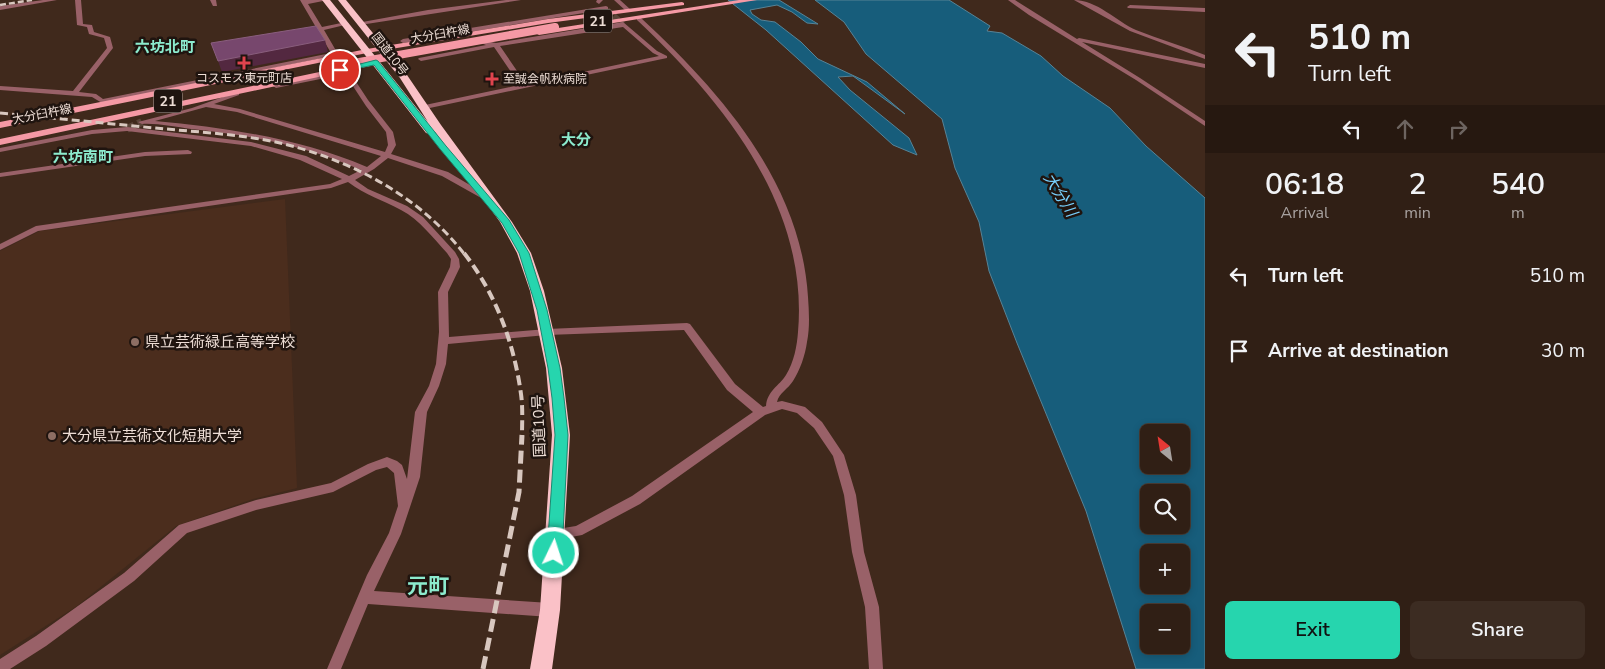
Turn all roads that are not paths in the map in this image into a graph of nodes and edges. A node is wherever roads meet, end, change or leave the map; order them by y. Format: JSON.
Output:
{"nodes":[{"id":1,"x":54,"y":0,"type":"edge"},
{"id":2,"x":78,"y":0,"type":"edge"},
{"id":3,"x":326,"y":0,"type":"edge"},
{"id":4,"x":342,"y":0,"type":"edge"},
{"id":5,"x":518,"y":0,"type":"edge"},
{"id":6,"x":617,"y":0,"type":"edge"},
{"id":7,"x":721,"y":0,"type":"edge"},
{"id":8,"x":754,"y":0,"type":"edge"},
{"id":9,"x":1012,"y":0,"type":"edge"},
{"id":10,"x":1077,"y":0,"type":"edge"},
{"id":11,"x":599,"y":1,"type":"edge"},
{"id":12,"x":304,"y":2,"type":"edge"},
{"id":13,"x":1130,"y":7,"type":"dead end"},
{"id":14,"x":0,"y":8,"type":"edge"},
{"id":15,"x":1205,"y":10,"type":"edge"},
{"id":16,"x":637,"y":14,"type":"junction"},
{"id":17,"x":360,"y":23,"type":"junction"},
{"id":18,"x":346,"y":24,"type":"junction"},
{"id":19,"x":624,"y":25,"type":"junction"},
{"id":20,"x":320,"y":29,"type":"junction"},
{"id":21,"x":465,"y":32,"type":"junction"},
{"id":22,"x":1073,"y":39,"type":"junction"},
{"id":23,"x":403,"y":41,"type":"dead end"},
{"id":24,"x":484,"y":42,"type":"junction"},
{"id":25,"x":496,"y":46,"type":"junction"},
{"id":26,"x":670,"y":48,"type":"junction"},
{"id":27,"x":382,"y":49,"type":"junction"},
{"id":28,"x":367,"y":51,"type":"junction"},
{"id":29,"x":1205,"y":57,"type":"edge"},
{"id":30,"x":421,"y":59,"type":"dead end"},
{"id":31,"x":390,"y":60,"type":"junction"},
{"id":32,"x":376,"y":62,"type":"junction"},
{"id":33,"x":335,"y":64,"type":"junction"},
{"id":34,"x":1205,"y":66,"type":"edge"},
{"id":35,"x":524,"y":86,"type":"junction"},
{"id":36,"x":0,"y":88,"type":"edge"},
{"id":37,"x":155,"y":92,"type":"junction"},
{"id":38,"x":74,"y":94,"type":"junction"},
{"id":39,"x":205,"y":105,"type":"junction"},
{"id":40,"x":425,"y":107,"type":"junction"},
{"id":41,"x":1205,"y":124,"type":"edge"},
{"id":42,"x":0,"y":125,"type":"edge"},
{"id":43,"x":0,"y":130,"type":"edge"},
{"id":44,"x":0,"y":135,"type":"edge"},
{"id":45,"x":0,"y":142,"type":"edge"},
{"id":46,"x":0,"y":150,"type":"edge"},
{"id":47,"x":188,"y":152,"type":"dead end"},
{"id":48,"x":388,"y":155,"type":"junction"},
{"id":49,"x":367,"y":170,"type":"junction"},
{"id":50,"x":0,"y":175,"type":"edge"},
{"id":51,"x":350,"y":180,"type":"junction"},
{"id":52,"x":486,"y":197,"type":"junction"},
{"id":53,"x":0,"y":247,"type":"edge"},
{"id":54,"x":547,"y":332,"type":"junction"},
{"id":55,"x":443,"y":341,"type":"junction"},
{"id":56,"x":766,"y":410,"type":"junction"},
{"id":57,"x":405,"y":506,"type":"junction"},
{"id":58,"x":555,"y":534,"type":"junction"},
{"id":59,"x":365,"y":597,"type":"junction"},
{"id":60,"x":550,"y":610,"type":"junction"},
{"id":61,"x":0,"y":667,"type":"edge"},
{"id":62,"x":334,"y":669,"type":"edge"},
{"id":63,"x":541,"y":669,"type":"edge"},
{"id":64,"x":876,"y":669,"type":"edge"}],
"edges":[{"from":1,"to":14,"type":"street"},
{"from":2,"to":38,"type":"street"},
{"from":3,"to":12,"type":"street"},
{"from":3,"to":18,"type":"highway","name":"国道10号"},
{"from":4,"to":17,"type":"highway","name":"国道10号"},
{"from":5,"to":17,"type":"street"},
{"from":6,"to":16,"type":"street"},
{"from":7,"to":16,"type":"main road","name":"大分臼杵線","number":"21"},
{"from":8,"to":16,"type":"main road"},
{"from":9,"to":22,"type":"street"},
{"from":10,"to":29,"type":"street"},
{"from":11,"to":21,"type":"street"},
{"from":12,"to":20,"type":"street"},
{"from":13,"to":15,"type":"street"},
{"from":16,"to":21,"type":"main road"},
{"from":16,"to":24,"type":"main road"},
{"from":16,"to":26,"type":"street"},
{"from":16,"to":33,"type":"main road","name":"大分臼杵線","number":"21","bridge":true},
{"from":17,"to":27,"type":"highway","name":"国道10号"},
{"from":18,"to":20,"type":"street"},
{"from":18,"to":28,"type":"highway","name":"国道10号"},
{"from":19,"to":25,"type":"street"},
{"from":19,"to":26,"type":"street"},
{"from":19,"to":35,"type":"street"},
{"from":20,"to":37,"type":"street"},
{"from":21,"to":23,"type":"street"},
{"from":21,"to":27,"type":"main road"},
{"from":22,"to":34,"type":"street"},
{"from":22,"to":41,"type":"street"},
{"from":24,"to":25,"type":"street"},
{"from":24,"to":31,"type":"main road"},
{"from":25,"to":30,"type":"street"},
{"from":25,"to":35,"type":"street"},
{"from":26,"to":56,"type":"street"},
{"from":27,"to":28,"type":"main road"},
{"from":27,"to":31,"type":"highway","name":"国道10号"},
{"from":28,"to":32,"type":"highway","name":"国道10号"},
{"from":28,"to":37,"type":"main road"},
{"from":31,"to":32,"type":"main road"},
{"from":31,"to":40,"type":"highway","name":"国道10号"},
{"from":32,"to":45,"type":"main road"},
{"from":32,"to":52,"type":"highway","name":"国道10号"},
{"from":33,"to":43,"type":"main road","name":"大分臼杵線","number":"21"},
{"from":33,"to":44,"type":"main road","name":"大分臼杵線","number":"21"},
{"from":35,"to":40,"type":"street"},
{"from":36,"to":38,"type":"street"},
{"from":37,"to":38,"type":"street"},
{"from":37,"to":42,"type":"main road"},
{"from":39,"to":48,"type":"street"},
{"from":39,"to":48,"type":"street"},
{"from":39,"to":49,"type":"street"},
{"from":40,"to":52,"type":"highway","name":"国道10号"},
{"from":46,"to":51,"type":"street"},
{"from":47,"to":50,"type":"street"},
{"from":48,"to":49,"type":"street"},
{"from":48,"to":52,"type":"street"},
{"from":49,"to":51,"type":"street"},
{"from":51,"to":53,"type":"street"},
{"from":51,"to":55,"type":"street"},
{"from":52,"to":54,"type":"highway","name":"国道10号"},
{"from":54,"to":55,"type":"street"},
{"from":54,"to":56,"type":"street"},
{"from":54,"to":58,"type":"highway","name":"国道10号"},
{"from":55,"to":57,"type":"street"},
{"from":56,"to":58,"type":"street"},
{"from":56,"to":64,"type":"street"},
{"from":57,"to":59,"type":"street"},
{"from":57,"to":61,"type":"street"},
{"from":58,"to":60,"type":"highway","name":"国道10号"},
{"from":59,"to":60,"type":"street"},
{"from":59,"to":62,"type":"street"},
{"from":60,"to":63,"type":"highway","name":"国道10号"}]}
